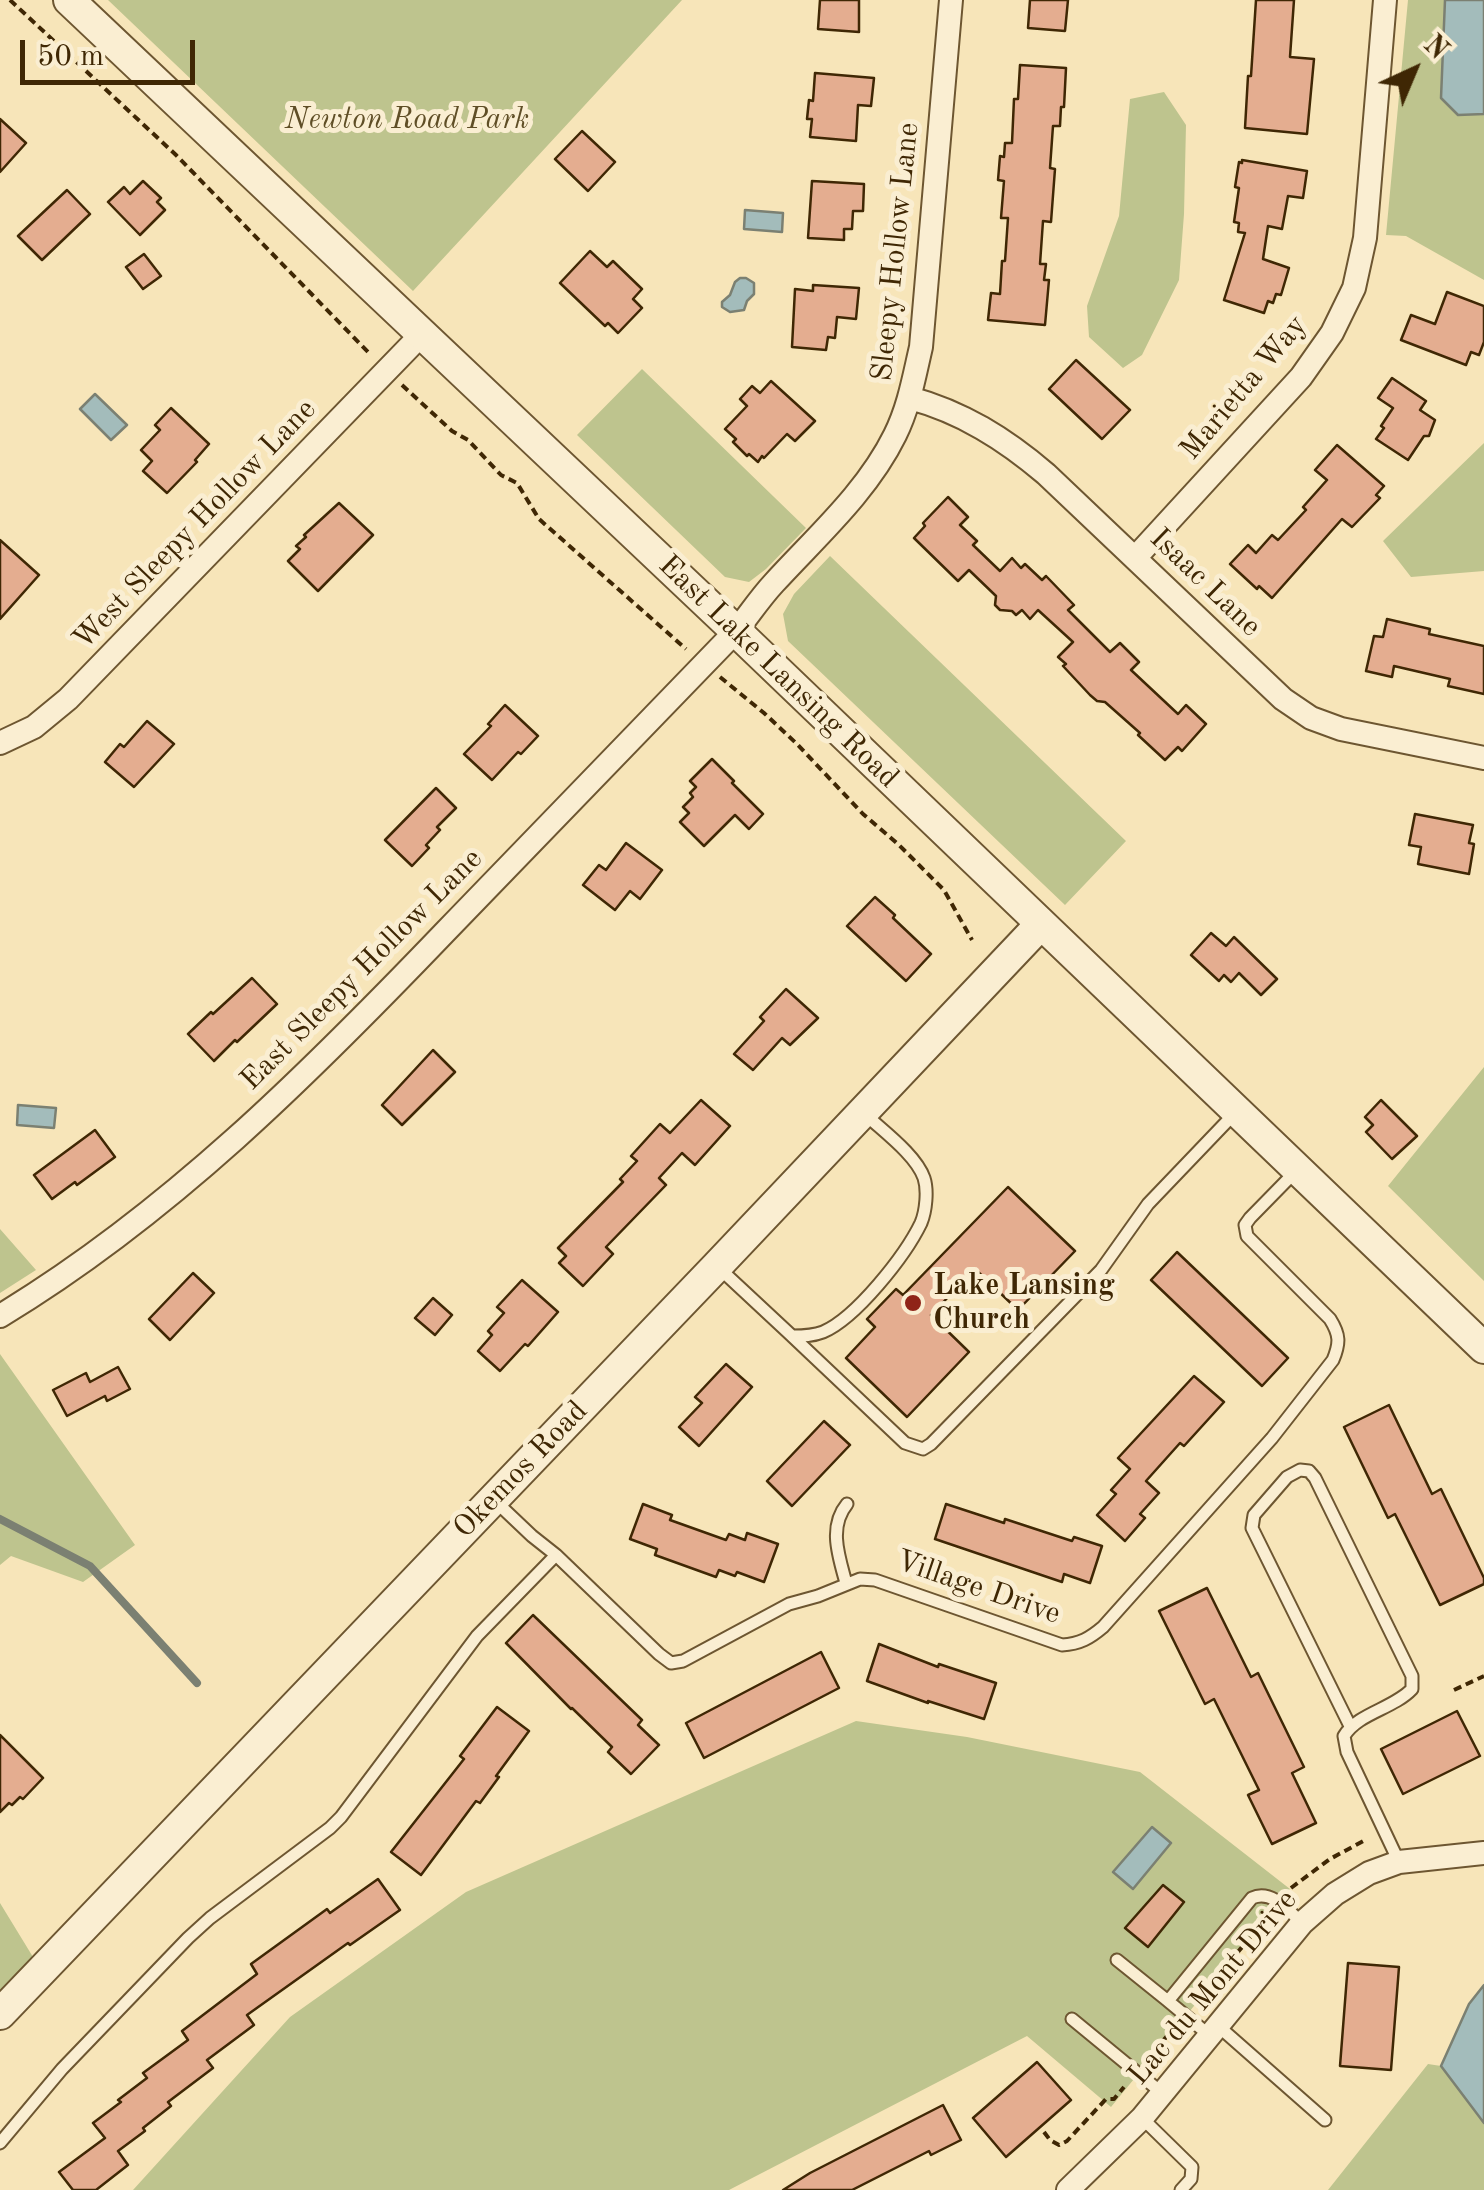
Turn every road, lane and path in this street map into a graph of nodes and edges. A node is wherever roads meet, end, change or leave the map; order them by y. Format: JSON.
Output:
{"nodes":[{"id":1,"x":10,"y":0,"type":"edge"},
{"id":2,"x":69,"y":0,"type":"edge"},
{"id":3,"x":950,"y":0,"type":"edge"},
{"id":4,"x":1385,"y":0,"type":"edge"},
{"id":5,"x":422,"y":335,"type":"junction"},
{"id":6,"x":386,"y":371,"type":"junction"},
{"id":7,"x":910,"y":398,"type":"junction"},
{"id":8,"x":1135,"y":558,"type":"junction"},
{"id":9,"x":736,"y":631,"type":"junction"},
{"id":10,"x":704,"y":664,"type":"junction"},
{"id":11,"x":0,"y":742,"type":"edge"},
{"id":12,"x":1484,"y":758,"type":"edge"},
{"id":13,"x":1040,"y":925,"type":"junction"},
{"id":14,"x":972,"y":940,"type":"dead end"},
{"id":15,"x":863,"y":1112,"type":"junction"},
{"id":16,"x":1236,"y":1112,"type":"junction"},
{"id":17,"x":1298,"y":1170,"type":"junction"},
{"id":18,"x":716,"y":1266,"type":"junction"},
{"id":19,"x":0,"y":1316,"type":"edge"},
{"id":20,"x":792,"y":1336,"type":"junction"},
{"id":21,"x":1484,"y":1348,"type":"edge"},
{"id":22,"x":493,"y":1498,"type":"junction"},
{"id":23,"x":847,"y":1504,"type":"dead end"},
{"id":24,"x":556,"y":1555,"type":"junction"},
{"id":25,"x":846,"y":1583,"type":"junction"},
{"id":26,"x":1484,"y":1676,"type":"edge"},
{"id":27,"x":1454,"y":1690,"type":"dead end"},
{"id":28,"x":1350,"y":1726,"type":"junction"},
{"id":29,"x":1384,"y":1830,"type":"junction"},
{"id":30,"x":1484,"y":1853,"type":"edge"},
{"id":31,"x":1400,"y":1862,"type":"junction"},
{"id":32,"x":1279,"y":1902,"type":"junction"},
{"id":33,"x":1302,"y":1922,"type":"junction"},
{"id":34,"x":1118,"y":1960,"type":"dead end"},
{"id":35,"x":1168,"y":2002,"type":"junction"},
{"id":36,"x":0,"y":2014,"type":"edge"},
{"id":37,"x":1184,"y":2015,"type":"junction"},
{"id":38,"x":1072,"y":2018,"type":"dead end"},
{"id":39,"x":1213,"y":2030,"type":"junction"},
{"id":40,"x":1136,"y":2072,"type":"junction"},
{"id":41,"x":1162,"y":2093,"type":"junction"},
{"id":42,"x":1142,"y":2118,"type":"junction"},
{"id":43,"x":1325,"y":2120,"type":"dead end"},
{"id":44,"x":1044,"y":2132,"type":"dead end"},
{"id":45,"x":0,"y":2144,"type":"edge"},
{"id":46,"x":1068,"y":2190,"type":"edge"},
{"id":47,"x":1181,"y":2190,"type":"edge"}],
"edges":[{"from":1,"to":6,"type":"path"},
{"from":2,"to":5,"type":"street","name":"East Lake Lansing Road"},
{"from":3,"to":7,"type":"street","name":"Sleepy Hollow Lane"},
{"from":4,"to":8,"type":"street","name":"Marietta Way"},
{"from":5,"to":6,"type":"street","name":"West Sleepy Hollow Lane"},
{"from":5,"to":9,"type":"street","name":"East Lake Lansing Road"},
{"from":6,"to":10,"type":"path"},
{"from":6,"to":11,"type":"street","name":"West Sleepy Hollow Lane"},
{"from":7,"to":8,"type":"street","name":"Isaac Lane"},
{"from":7,"to":9,"type":"street","name":"Sleepy Hollow Lane"},
{"from":8,"to":12,"type":"street","name":"Isaac Lane"},
{"from":9,"to":10,"type":"street","name":"East Sleepy Hollow Lane"},
{"from":9,"to":13,"type":"street","name":"East Lake Lansing Road"},
{"from":10,"to":14,"type":"path"},
{"from":10,"to":19,"type":"street","name":"East Sleepy Hollow Lane"},
{"from":13,"to":15,"type":"street","name":"Okemos Road"},
{"from":13,"to":16,"type":"street","name":"East Lake Lansing Road"},
{"from":15,"to":18,"type":"street","name":"Okemos Road"},
{"from":15,"to":20,"type":"lane"},
{"from":16,"to":17,"type":"street","name":"East Lake Lansing Road"},
{"from":16,"to":20,"type":"lane"},
{"from":17,"to":21,"type":"street","name":"East Lake Lansing Road"},
{"from":17,"to":25,"type":"lane","name":"Village Drive"},
{"from":18,"to":20,"type":"lane"},
{"from":18,"to":22,"type":"street","name":"Okemos Road"},
{"from":22,"to":24,"type":"lane","name":"Village Drive"},
{"from":22,"to":36,"type":"street","name":"Okemos Road"},
{"from":23,"to":25,"type":"lane"},
{"from":24,"to":25,"type":"lane","name":"Village Drive"},
{"from":24,"to":45,"type":"lane"},
{"from":26,"to":27,"type":"path"},
{"from":28,"to":28,"type":"lane"},
{"from":28,"to":29,"type":"lane"},
{"from":29,"to":31,"type":"lane"},
{"from":29,"to":32,"type":"path"},
{"from":30,"to":31,"type":"street","name":"Lac du Mont Drive"},
{"from":31,"to":33,"type":"street","name":"Lac du Mont Drive"},
{"from":32,"to":33,"type":"lane"},
{"from":32,"to":35,"type":"lane"},
{"from":32,"to":37,"type":"path"},
{"from":33,"to":39,"type":"street","name":"Lac du Mont Drive"},
{"from":34,"to":35,"type":"lane"},
{"from":35,"to":37,"type":"lane"},
{"from":37,"to":39,"type":"lane"},
{"from":37,"to":40,"type":"path"},
{"from":38,"to":40,"type":"lane"},
{"from":39,"to":41,"type":"street","name":"Lac du Mont Drive"},
{"from":39,"to":43,"type":"lane"},
{"from":40,"to":41,"type":"lane"},
{"from":40,"to":44,"type":"path"},
{"from":41,"to":42,"type":"street","name":"Lac du Mont Drive"},
{"from":42,"to":46,"type":"street","name":"Lac du Mont Drive"},
{"from":42,"to":47,"type":"lane"}]}
